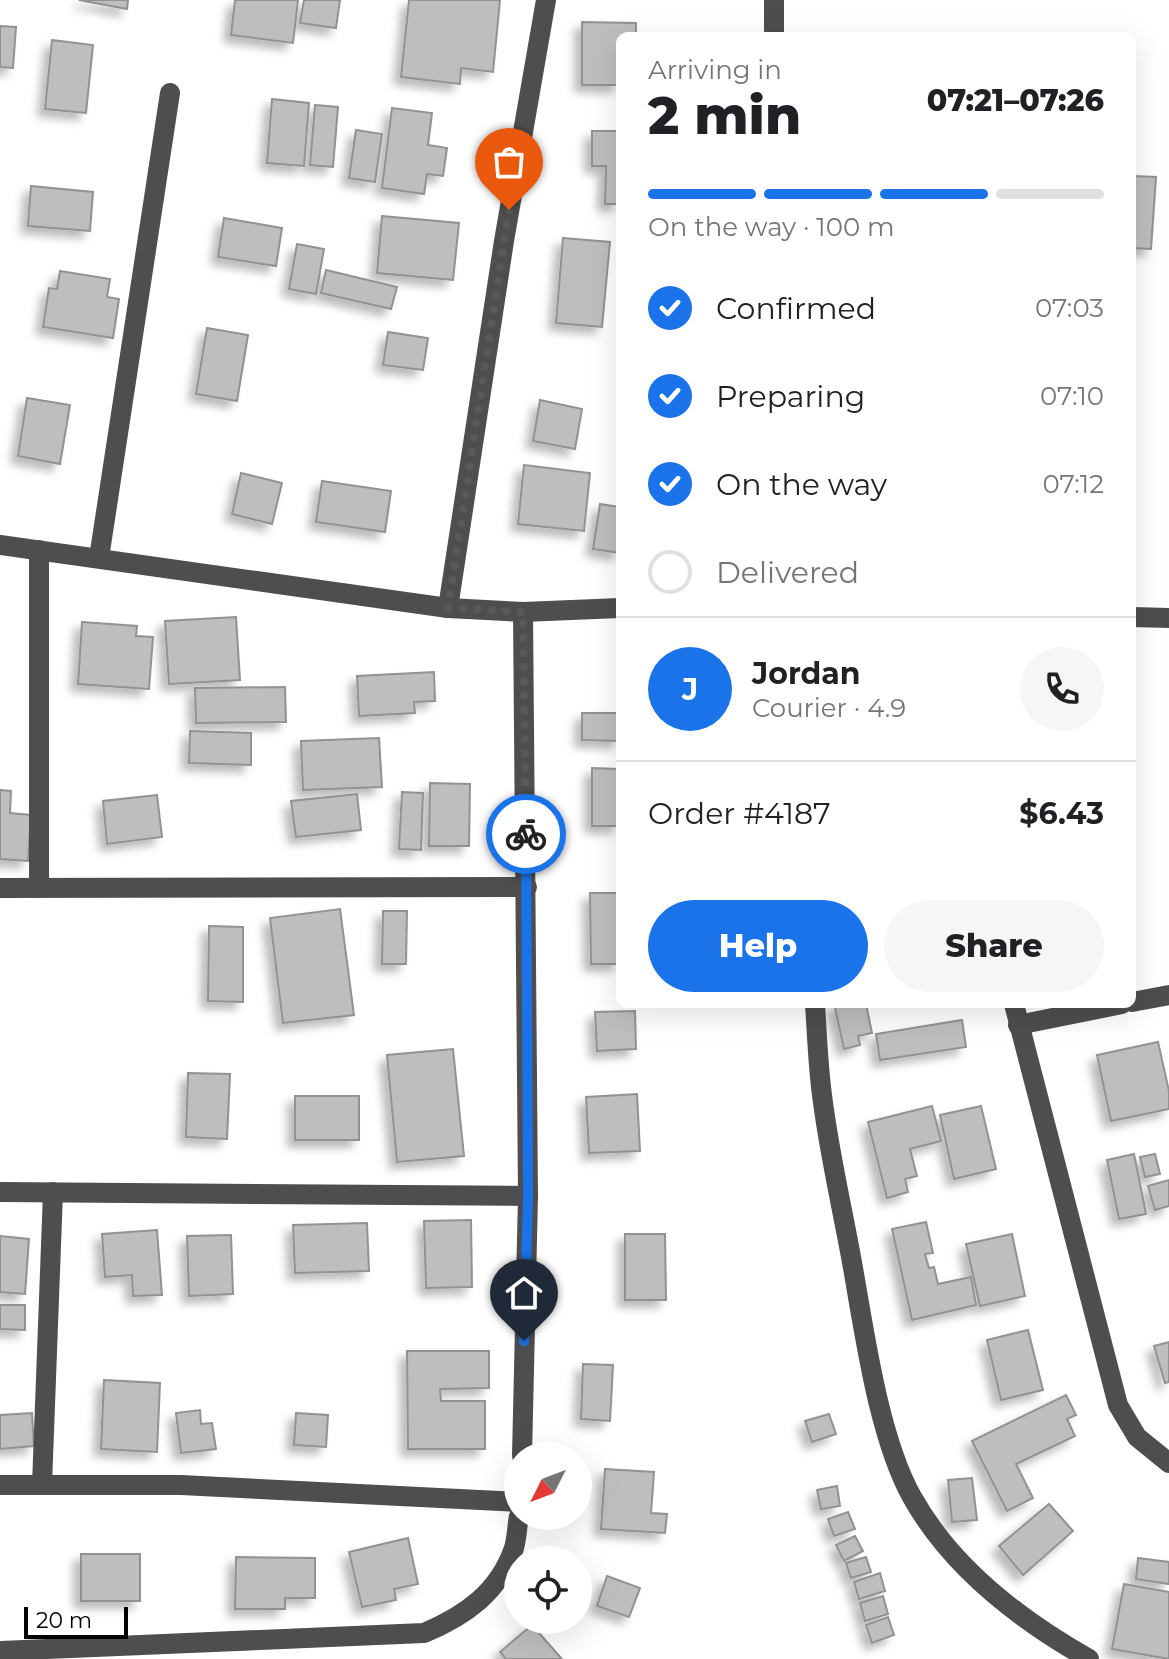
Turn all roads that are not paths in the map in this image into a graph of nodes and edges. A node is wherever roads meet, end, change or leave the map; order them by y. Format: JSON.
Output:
{"nodes":[{"id":1,"x":546,"y":0,"type":"edge"},
{"id":2,"x":774,"y":0,"type":"edge"},
{"id":3,"x":774,"y":32,"type":"edge"},
{"id":4,"x":170,"y":93,"type":"dead end"},
{"id":5,"x":0,"y":545,"type":"edge"},
{"id":6,"x":39,"y":550,"type":"junction"},
{"id":7,"x":99,"y":558,"type":"junction"},
{"id":8,"x":448,"y":608,"type":"junction"},
{"id":9,"x":616,"y":608,"type":"edge"},
{"id":10,"x":523,"y":612,"type":"junction"},
{"id":11,"x":1136,"y":617,"type":"edge"},
{"id":12,"x":1169,"y":618,"type":"edge"},
{"id":13,"x":527,"y":887,"type":"junction"},
{"id":14,"x":0,"y":888,"type":"edge"},
{"id":15,"x":39,"y":888,"type":"junction"},
{"id":16,"x":1169,"y":995,"type":"edge"},
{"id":17,"x":1136,"y":1001,"type":"edge"},
{"id":18,"x":815,"y":1008,"type":"edge"},
{"id":19,"x":1015,"y":1008,"type":"edge"},
{"id":20,"x":1102,"y":1008,"type":"edge"},
{"id":21,"x":1018,"y":1025,"type":"junction"},
{"id":22,"x":0,"y":1192,"type":"edge"},
{"id":23,"x":53,"y":1192,"type":"junction"},
{"id":24,"x":528,"y":1196,"type":"junction"},
{"id":25,"x":522,"y":1442,"type":"edge"},
{"id":26,"x":1169,"y":1463,"type":"edge"},
{"id":27,"x":0,"y":1485,"type":"edge"},
{"id":28,"x":42,"y":1485,"type":"junction"},
{"id":29,"x":504,"y":1501,"type":"edge"},
{"id":30,"x":517,"y":1530,"type":"edge"},
{"id":31,"x":0,"y":1651,"type":"edge"},
{"id":32,"x":1089,"y":1659,"type":"edge"}],
"edges":[{"from":1,"to":8,"type":"street"},
{"from":2,"to":3,"type":"street"},
{"from":4,"to":7,"type":"street"},
{"from":5,"to":6,"type":"street"},
{"from":6,"to":7,"type":"street"},
{"from":6,"to":15,"type":"street"},
{"from":7,"to":8,"type":"street"},
{"from":8,"to":10,"type":"street"},
{"from":9,"to":10,"type":"street"},
{"from":10,"to":13,"type":"street"},
{"from":11,"to":12,"type":"street"},
{"from":13,"to":15,"type":"street"},
{"from":13,"to":24,"type":"street"},
{"from":14,"to":15,"type":"street"},
{"from":16,"to":17,"type":"street"},
{"from":18,"to":32,"type":"street"},
{"from":19,"to":21,"type":"street"},
{"from":20,"to":21,"type":"street"},
{"from":21,"to":26,"type":"street"},
{"from":22,"to":23,"type":"street"},
{"from":23,"to":24,"type":"street"},
{"from":23,"to":28,"type":"street"},
{"from":24,"to":25,"type":"street"},
{"from":27,"to":28,"type":"street"},
{"from":28,"to":29,"type":"street"},
{"from":30,"to":31,"type":"street"}]}
